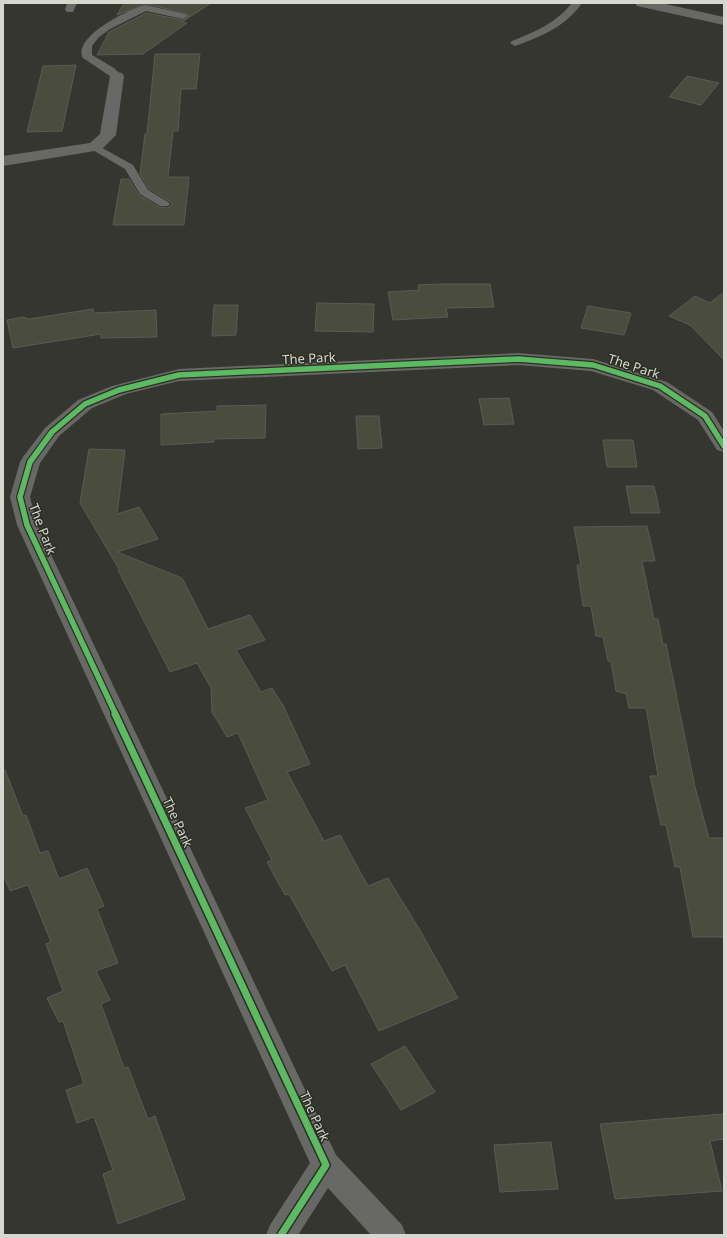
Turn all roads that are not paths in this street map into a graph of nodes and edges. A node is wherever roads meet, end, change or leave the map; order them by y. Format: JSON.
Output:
{"nodes":[{"id":1,"x":577,"y":3,"type":"edge"},
{"id":2,"x":642,"y":3,"type":"edge"},
{"id":3,"x":183,"y":16,"type":"dead end"},
{"id":4,"x":724,"y":22,"type":"edge"},
{"id":5,"x":515,"y":43,"type":"dead end"},
{"id":6,"x":117,"y":76,"type":"joint"},
{"id":7,"x":95,"y":147,"type":"junction"},
{"id":8,"x":3,"y":161,"type":"edge"},
{"id":9,"x":164,"y":204,"type":"dead end"},
{"id":10,"x":724,"y":446,"type":"edge"},
{"id":11,"x":326,"y":1165,"type":"junction"},
{"id":12,"x":280,"y":1235,"type":"edge"},
{"id":13,"x":391,"y":1235,"type":"edge"}],
"edges":[{"from":1,"to":5,"type":"lane"},
{"from":2,"to":4,"type":"street"},
{"from":3,"to":6,"type":"lane"},
{"from":6,"to":7,"type":"street"},
{"from":7,"to":8,"type":"street"},
{"from":7,"to":9,"type":"lane"},
{"from":10,"to":11,"type":"street","name":"The Park"},
{"from":11,"to":12,"type":"street"},
{"from":11,"to":13,"type":"street","name":"The Park"}]}
